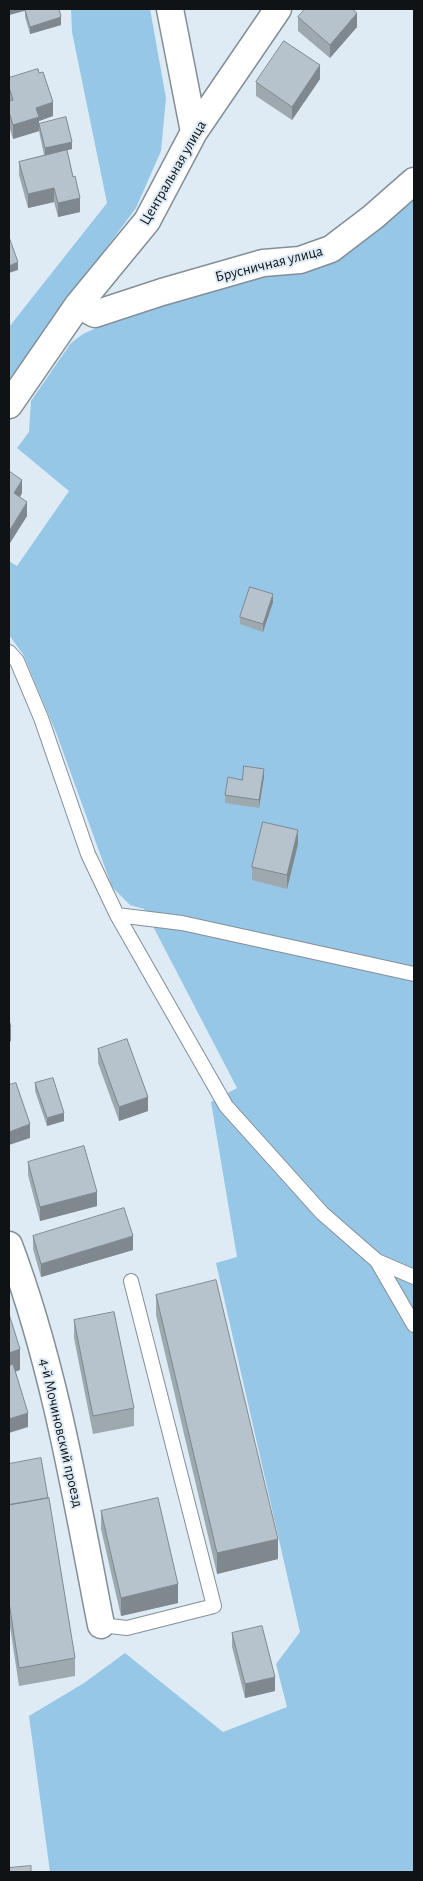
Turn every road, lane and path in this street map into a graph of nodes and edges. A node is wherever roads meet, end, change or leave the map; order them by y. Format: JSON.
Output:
{"nodes":[{"id":1,"x":170,"y":9,"type":"edge"},
{"id":2,"x":278,"y":9,"type":"edge"},
{"id":3,"x":194,"y":132,"type":"junction"},
{"id":4,"x":414,"y":181,"type":"edge"},
{"id":5,"x":78,"y":306,"type":"junction"},
{"id":6,"x":9,"y":405,"type":"edge"},
{"id":7,"x":9,"y":652,"type":"edge"},
{"id":8,"x":117,"y":915,"type":"junction"},
{"id":9,"x":414,"y":974,"type":"edge"},
{"id":10,"x":9,"y":1245,"type":"edge"},
{"id":11,"x":376,"y":1261,"type":"junction"},
{"id":12,"x":414,"y":1277,"type":"edge"},
{"id":13,"x":131,"y":1281,"type":"dead end"},
{"id":14,"x":414,"y":1325,"type":"edge"},
{"id":15,"x":102,"y":1625,"type":"joint"}],
"edges":[{"from":1,"to":3,"type":"street"},
{"from":2,"to":3,"type":"street","name":"Центральная улица"},
{"from":3,"to":5,"type":"street","name":"Центральная улица"},
{"from":4,"to":5,"type":"street","name":"Брусничная улица"},
{"from":5,"to":6,"type":"street","name":"Центральная улица"},
{"from":7,"to":8,"type":"lane"},
{"from":8,"to":9,"type":"lane"},
{"from":8,"to":11,"type":"lane"},
{"from":10,"to":15,"type":"street","name":"4-й Мочиновский проезд"},
{"from":11,"to":12,"type":"lane"},
{"from":11,"to":14,"type":"lane"},
{"from":13,"to":15,"type":"lane"}]}
